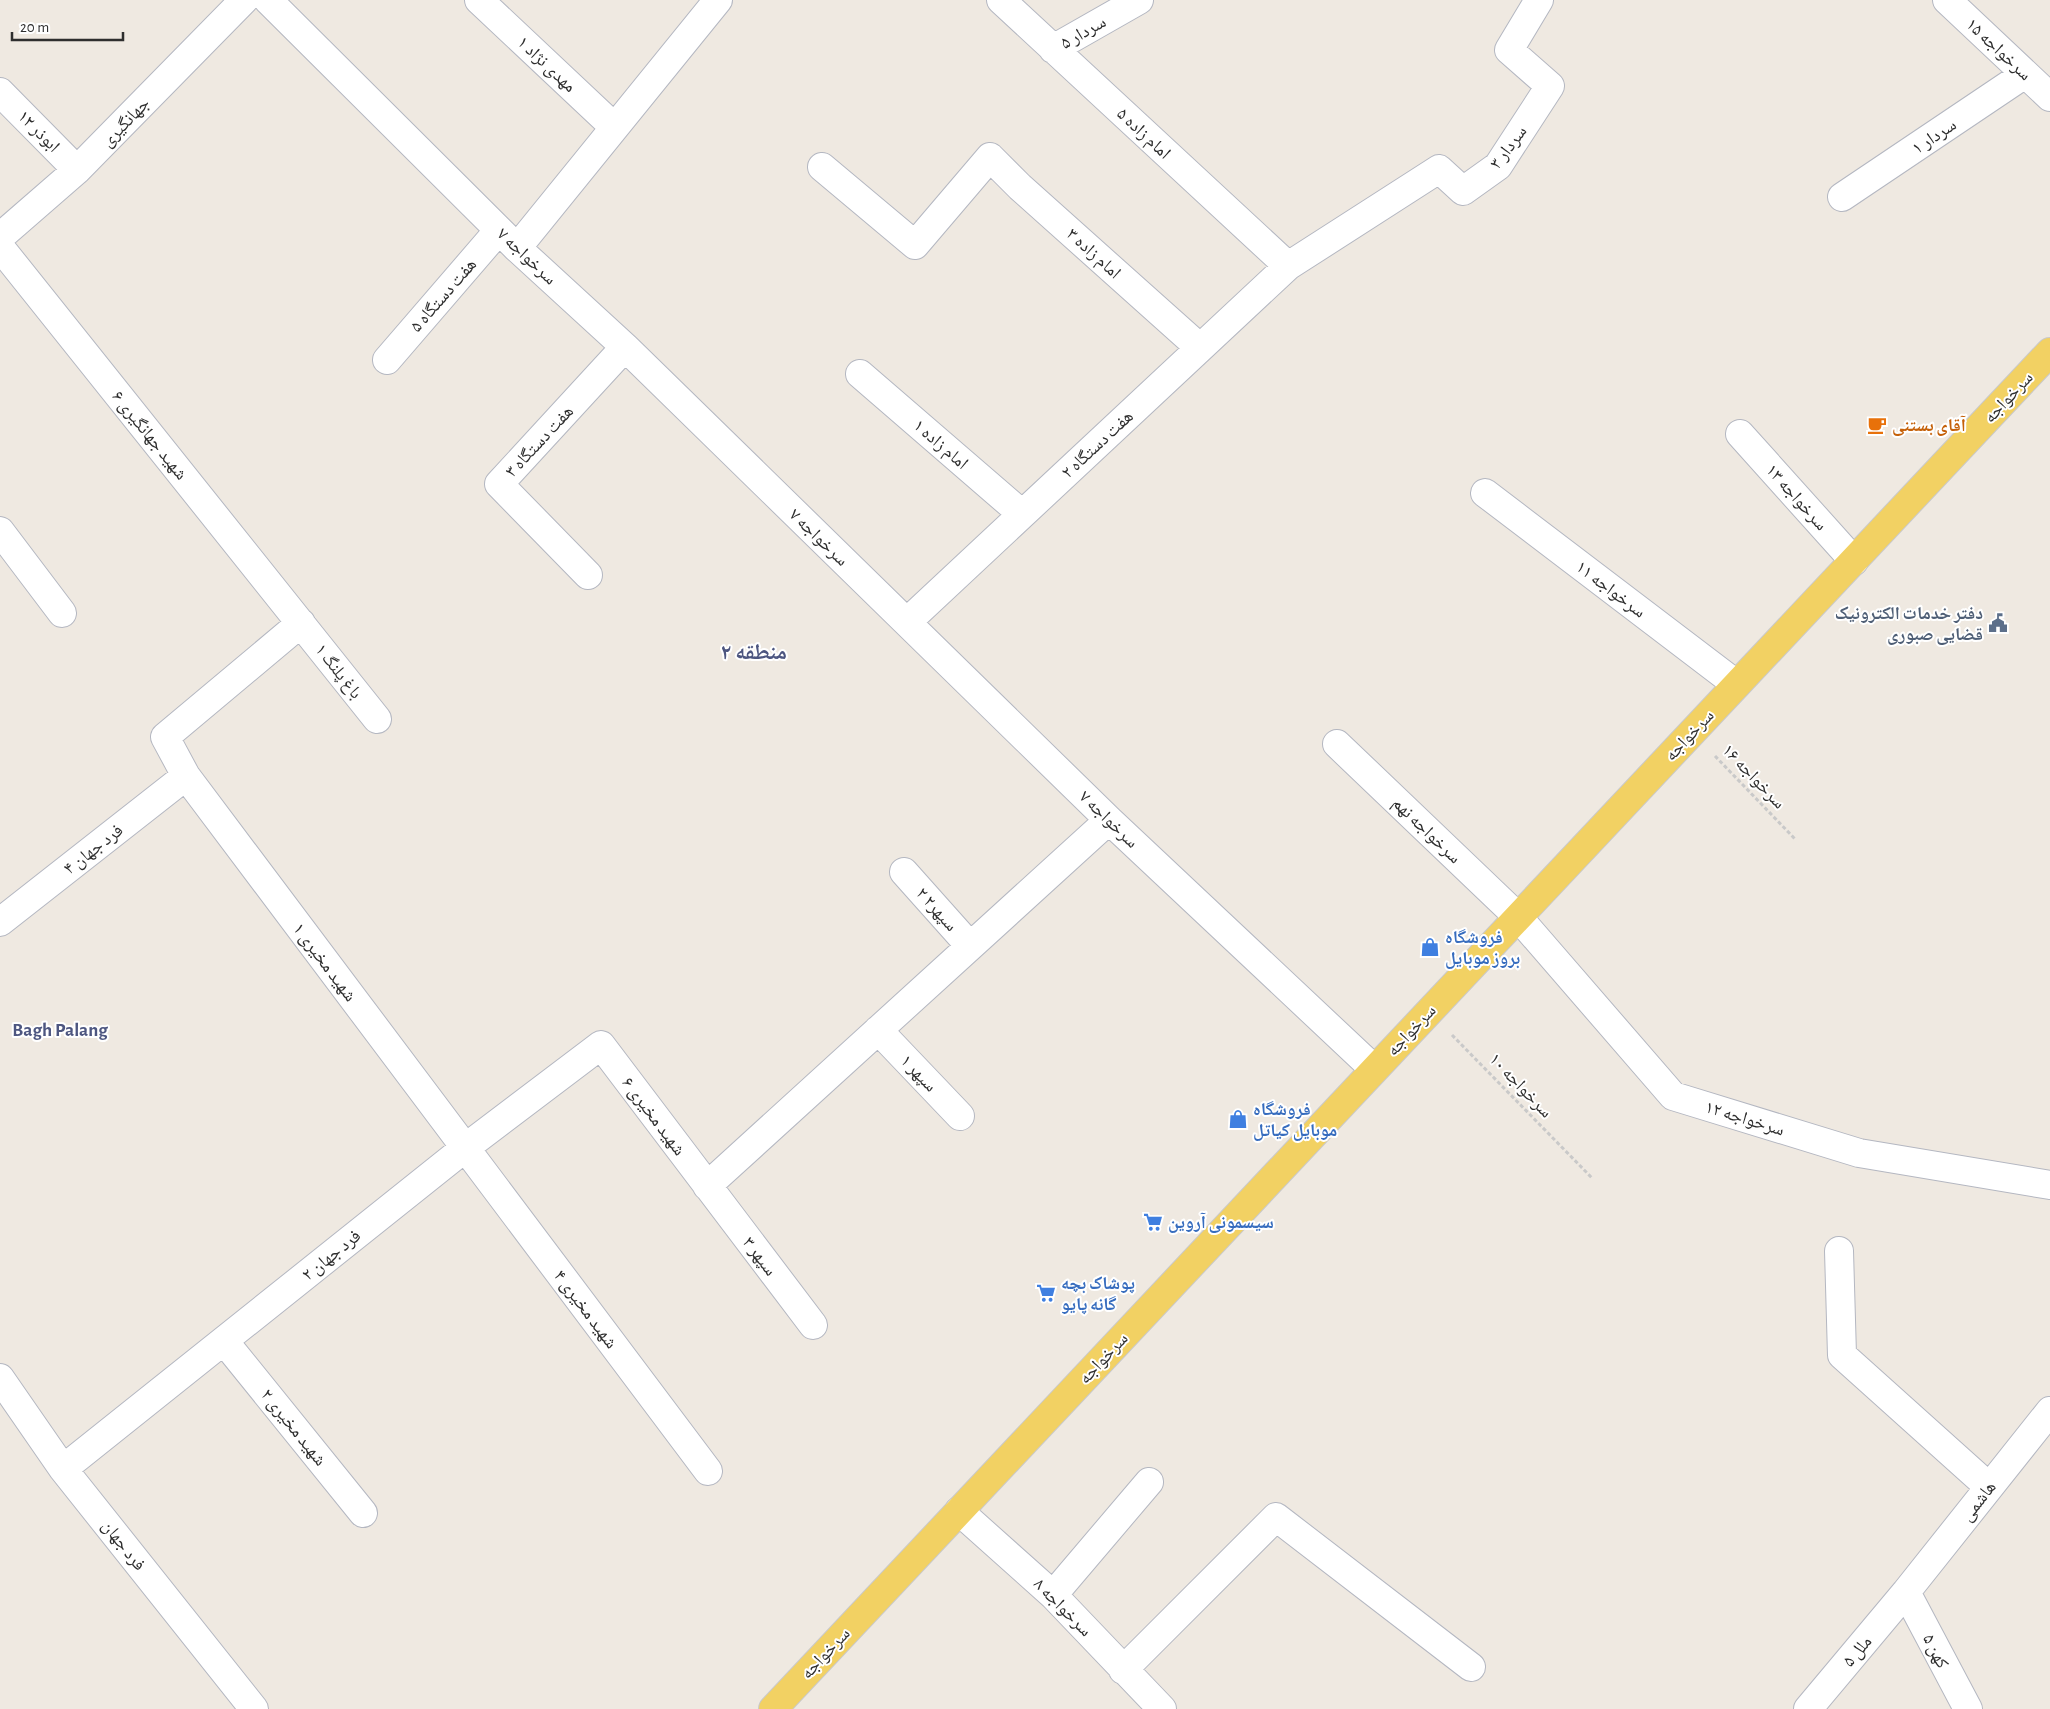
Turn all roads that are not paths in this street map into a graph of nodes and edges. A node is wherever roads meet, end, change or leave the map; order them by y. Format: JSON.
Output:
{"nodes":[{"id":1,"x":244,"y":0,"type":"edge"},
{"id":2,"x":268,"y":0,"type":"edge"},
{"id":3,"x":479,"y":0,"type":"edge"},
{"id":4,"x":718,"y":0,"type":"edge"},
{"id":5,"x":1001,"y":0,"type":"edge"},
{"id":6,"x":1139,"y":0,"type":"edge"},
{"id":7,"x":1539,"y":0,"type":"edge"},
{"id":8,"x":1947,"y":0,"type":"edge"},
{"id":9,"x":1054,"y":49,"type":"junction"},
{"id":10,"x":2026,"y":74,"type":"junction"},
{"id":11,"x":0,"y":92,"type":"edge"},
{"id":12,"x":2050,"y":97,"type":"edge"},
{"id":13,"x":614,"y":127,"type":"junction"},
{"id":14,"x":822,"y":167,"type":"dead end"},
{"id":15,"x":77,"y":170,"type":"junction"},
{"id":16,"x":1842,"y":197,"type":"dead end"},
{"id":17,"x":0,"y":237,"type":"edge"},
{"id":18,"x":508,"y":239,"type":"junction"},
{"id":19,"x":0,"y":247,"type":"edge"},
{"id":20,"x":1288,"y":266,"type":"junction"},
{"id":21,"x":625,"y":347,"type":"junction"},
{"id":22,"x":1200,"y":348,"type":"junction"},
{"id":23,"x":2050,"y":352,"type":"edge"},
{"id":24,"x":387,"y":360,"type":"dead end"},
{"id":25,"x":860,"y":374,"type":"dead end"},
{"id":26,"x":1740,"y":434,"type":"dead end"},
{"id":27,"x":1485,"y":493,"type":"dead end"},
{"id":28,"x":1022,"y":514,"type":"junction"},
{"id":29,"x":0,"y":531,"type":"edge"},
{"id":30,"x":1854,"y":561,"type":"junction"},
{"id":31,"x":588,"y":575,"type":"dead end"},
{"id":32,"x":62,"y":613,"type":"dead end"},
{"id":33,"x":907,"y":622,"type":"junction"},
{"id":34,"x":300,"y":623,"type":"junction"},
{"id":35,"x":1736,"y":684,"type":"junction"},
{"id":36,"x":377,"y":719,"type":"dead end"},
{"id":37,"x":1338,"y":744,"type":"dead end"},
{"id":38,"x":186,"y":776,"type":"junction"},
{"id":39,"x":1109,"y":820,"type":"junction"},
{"id":40,"x":904,"y":872,"type":"dead end"},
{"id":41,"x":1518,"y":917,"type":"junction"},
{"id":42,"x":0,"y":922,"type":"edge"},
{"id":43,"x":970,"y":946,"type":"junction"},
{"id":44,"x":878,"y":1030,"type":"junction"},
{"id":45,"x":601,"y":1046,"type":"joint"},
{"id":46,"x":1374,"y":1069,"type":"junction"},
{"id":47,"x":960,"y":1116,"type":"dead end"},
{"id":48,"x":465,"y":1148,"type":"junction"},
{"id":49,"x":2050,"y":1184,"type":"edge"},
{"id":50,"x":707,"y":1186,"type":"junction"},
{"id":51,"x":1839,"y":1251,"type":"dead end"},
{"id":52,"x":813,"y":1325,"type":"dead end"},
{"id":53,"x":224,"y":1341,"type":"junction"},
{"id":54,"x":0,"y":1378,"type":"edge"},
{"id":55,"x":2050,"y":1411,"type":"edge"},
{"id":56,"x":63,"y":1469,"type":"junction"},
{"id":57,"x":708,"y":1471,"type":"dead end"},
{"id":58,"x":1149,"y":1482,"type":"dead end"},
{"id":59,"x":1989,"y":1487,"type":"junction"},
{"id":60,"x":959,"y":1511,"type":"junction"},
{"id":61,"x":363,"y":1513,"type":"dead end"},
{"id":62,"x":1906,"y":1592,"type":"junction"},
{"id":63,"x":1053,"y":1595,"type":"junction"},
{"id":64,"x":1471,"y":1668,"type":"dead end"},
{"id":65,"x":1123,"y":1670,"type":"junction"},
{"id":66,"x":783,"y":1705,"type":"edge"},
{"id":67,"x":254,"y":1709,"type":"edge"},
{"id":68,"x":1162,"y":1709,"type":"edge"},
{"id":69,"x":1808,"y":1709,"type":"edge"},
{"id":70,"x":1968,"y":1709,"type":"edge"}],
"edges":[{"from":1,"to":15,"type":"street","name":"جهانگیری"},
{"from":2,"to":18,"type":"street","name":"سرخواجه ۷"},
{"from":3,"to":13,"type":"street","name":"۱ مهدی نژاد"},
{"from":4,"to":13,"type":"street","name":"هفت دستگاه ۵"},
{"from":5,"to":9,"type":"street","name":"۵ امام زاده"},
{"from":6,"to":9,"type":"street","name":"۵ سردار"},
{"from":7,"to":20,"type":"street","name":"۳ سردار"},
{"from":8,"to":10,"type":"street","name":"سرخواجه ۱۵"},
{"from":9,"to":20,"type":"street","name":"۵ امام زاده"},
{"from":10,"to":12,"type":"street","name":"سرخواجه ۱۵"},
{"from":10,"to":16,"type":"street","name":"۱ سردار"},
{"from":11,"to":15,"type":"street","name":"ابوذر ۱۲"},
{"from":13,"to":18,"type":"street","name":"هفت دستگاه ۵"},
{"from":14,"to":22,"type":"street","name":"۳ امام زاده"},
{"from":15,"to":17,"type":"street","name":"جهانگیری"},
{"from":18,"to":21,"type":"street","name":"سرخواجه ۷"},
{"from":18,"to":24,"type":"street","name":"هفت دستگاه ۵"},
{"from":19,"to":34,"type":"street","name":"۶ شهید جهانگیری"},
{"from":20,"to":22,"type":"street","name":"هفت دستگاه ۲"},
{"from":21,"to":31,"type":"street","name":"۳ هفت دستگاه"},
{"from":21,"to":33,"type":"street","name":"سرخواجه ۷"},
{"from":22,"to":28,"type":"street","name":"هفت دستگاه ۲"},
{"from":23,"to":30,"type":"main road","name":"سرخواجه"},
{"from":25,"to":28,"type":"street","name":"۱ امام زاده"},
{"from":26,"to":30,"type":"street","name":"۱۳ سرخواجه"},
{"from":27,"to":35,"type":"street","name":"۱۱ سرخواجه"},
{"from":28,"to":33,"type":"street","name":"هفت دستگاه ۲"},
{"from":29,"to":32,"type":"street"},
{"from":30,"to":35,"type":"main road","name":"سرخواجه"},
{"from":33,"to":39,"type":"street","name":"سرخواجه ۷"},
{"from":34,"to":36,"type":"street","name":"۱ باغ پلنگ"},
{"from":34,"to":38,"type":"street","name":"شهید مخیری ۱"},
{"from":35,"to":41,"type":"main road","name":"سرخواجه"},
{"from":37,"to":41,"type":"street","name":"سرخواجه نهم"},
{"from":38,"to":42,"type":"street","name":"۴ فرد جهان"},
{"from":38,"to":48,"type":"street","name":"شهید مخیری ۱"},
{"from":39,"to":43,"type":"street"},
{"from":39,"to":46,"type":"street","name":"سرخواجه ۷"},
{"from":40,"to":43,"type":"street","name":"۲ سپهر۲"},
{"from":41,"to":46,"type":"main road","name":"سرخواجه"},
{"from":41,"to":49,"type":"street","name":"۱۲ سرخواجه"},
{"from":43,"to":44,"type":"street"},
{"from":44,"to":47,"type":"street","name":"۱ سپهر"},
{"from":44,"to":50,"type":"street"},
{"from":45,"to":48,"type":"street","name":"۲ فرد جهان"},
{"from":45,"to":50,"type":"street","name":"شهید مخیری ۶"},
{"from":46,"to":60,"type":"main road","name":"سرخواجه"},
{"from":48,"to":53,"type":"street","name":"۲ فرد جهان"},
{"from":48,"to":57,"type":"street","name":"۴ شهید مخیری"},
{"from":50,"to":52,"type":"street","name":"۳ سپهر"},
{"from":51,"to":59,"type":"street"},
{"from":53,"to":56,"type":"street","name":"۲ فرد جهان"},
{"from":53,"to":61,"type":"street","name":"۲ شهید مخیری"},
{"from":54,"to":56,"type":"street","name":"فرد جهان"},
{"from":55,"to":59,"type":"street","name":"هاشمی"},
{"from":56,"to":67,"type":"street","name":"فرد جهان"},
{"from":58,"to":63,"type":"street"},
{"from":59,"to":62,"type":"street","name":"هاشمی"},
{"from":60,"to":63,"type":"street","name":"۸ سرخواجه"},
{"from":60,"to":66,"type":"main road","name":"سرخواجه"},
{"from":62,"to":69,"type":"street","name":"ملل ۵"},
{"from":62,"to":70,"type":"street","name":"۵ کهن"},
{"from":63,"to":65,"type":"street","name":"۸ سرخواجه"},
{"from":64,"to":65,"type":"street"},
{"from":65,"to":68,"type":"street","name":"۸ سرخواجه"}]}
